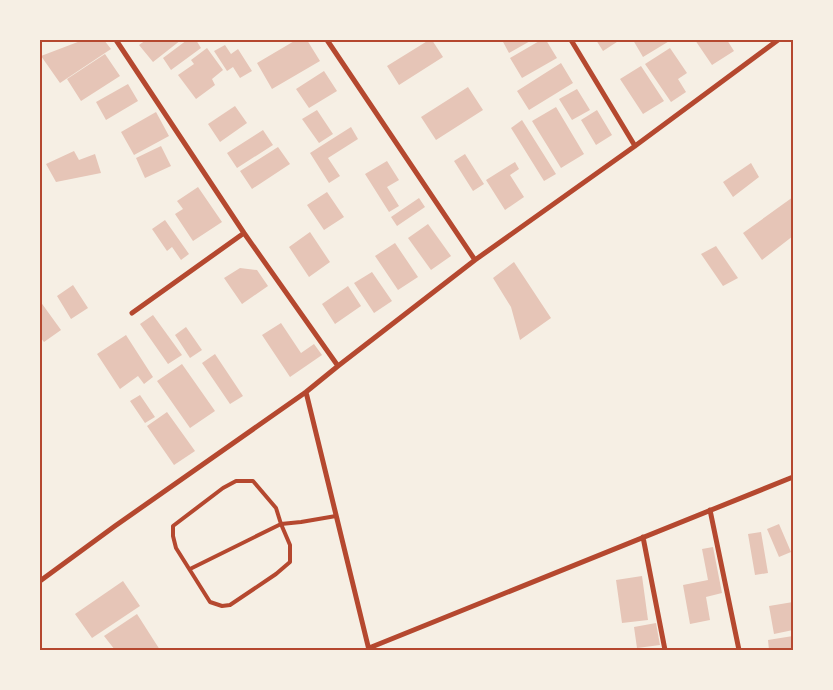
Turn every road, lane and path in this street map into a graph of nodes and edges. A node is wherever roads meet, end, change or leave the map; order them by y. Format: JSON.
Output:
{"nodes":[{"id":1,"x":116,"y":40,"type":"edge"},
{"id":2,"x":327,"y":40,"type":"edge"},
{"id":3,"x":570,"y":40,"type":"edge"},
{"id":4,"x":778,"y":40,"type":"edge"},
{"id":5,"x":635,"y":146,"type":"junction"},
{"id":6,"x":244,"y":233,"type":"junction"},
{"id":7,"x":475,"y":260,"type":"junction"},
{"id":8,"x":132,"y":313,"type":"dead end"},
{"id":9,"x":338,"y":366,"type":"junction"},
{"id":10,"x":306,"y":392,"type":"junction"},
{"id":11,"x":793,"y":477,"type":"edge"},
{"id":12,"x":710,"y":510,"type":"junction"},
{"id":13,"x":336,"y":516,"type":"junction"},
{"id":14,"x":281,"y":524,"type":"junction"},
{"id":15,"x":643,"y":537,"type":"junction"},
{"id":16,"x":190,"y":570,"type":"junction"},
{"id":17,"x":40,"y":581,"type":"edge"},
{"id":18,"x":369,"y":649,"type":"edge"},
{"id":19,"x":665,"y":650,"type":"edge"},
{"id":20,"x":739,"y":650,"type":"edge"}],
"edges":[{"from":1,"to":6,"type":"street"},
{"from":2,"to":7,"type":"street"},
{"from":3,"to":5,"type":"street"},
{"from":4,"to":5,"type":"street"},
{"from":5,"to":7,"type":"street"},
{"from":6,"to":8,"type":"street"},
{"from":6,"to":9,"type":"street"},
{"from":7,"to":9,"type":"street"},
{"from":9,"to":10,"type":"street"},
{"from":10,"to":13,"type":"street"},
{"from":10,"to":17,"type":"street"},
{"from":11,"to":12,"type":"street"},
{"from":12,"to":15,"type":"street"},
{"from":12,"to":20,"type":"street"},
{"from":13,"to":14,"type":"lane"},
{"from":13,"to":18,"type":"street"},
{"from":14,"to":16,"type":"lane"},
{"from":14,"to":16,"type":"lane"},
{"from":14,"to":16,"type":"lane"},
{"from":15,"to":18,"type":"street"},
{"from":15,"to":19,"type":"street"}]}
